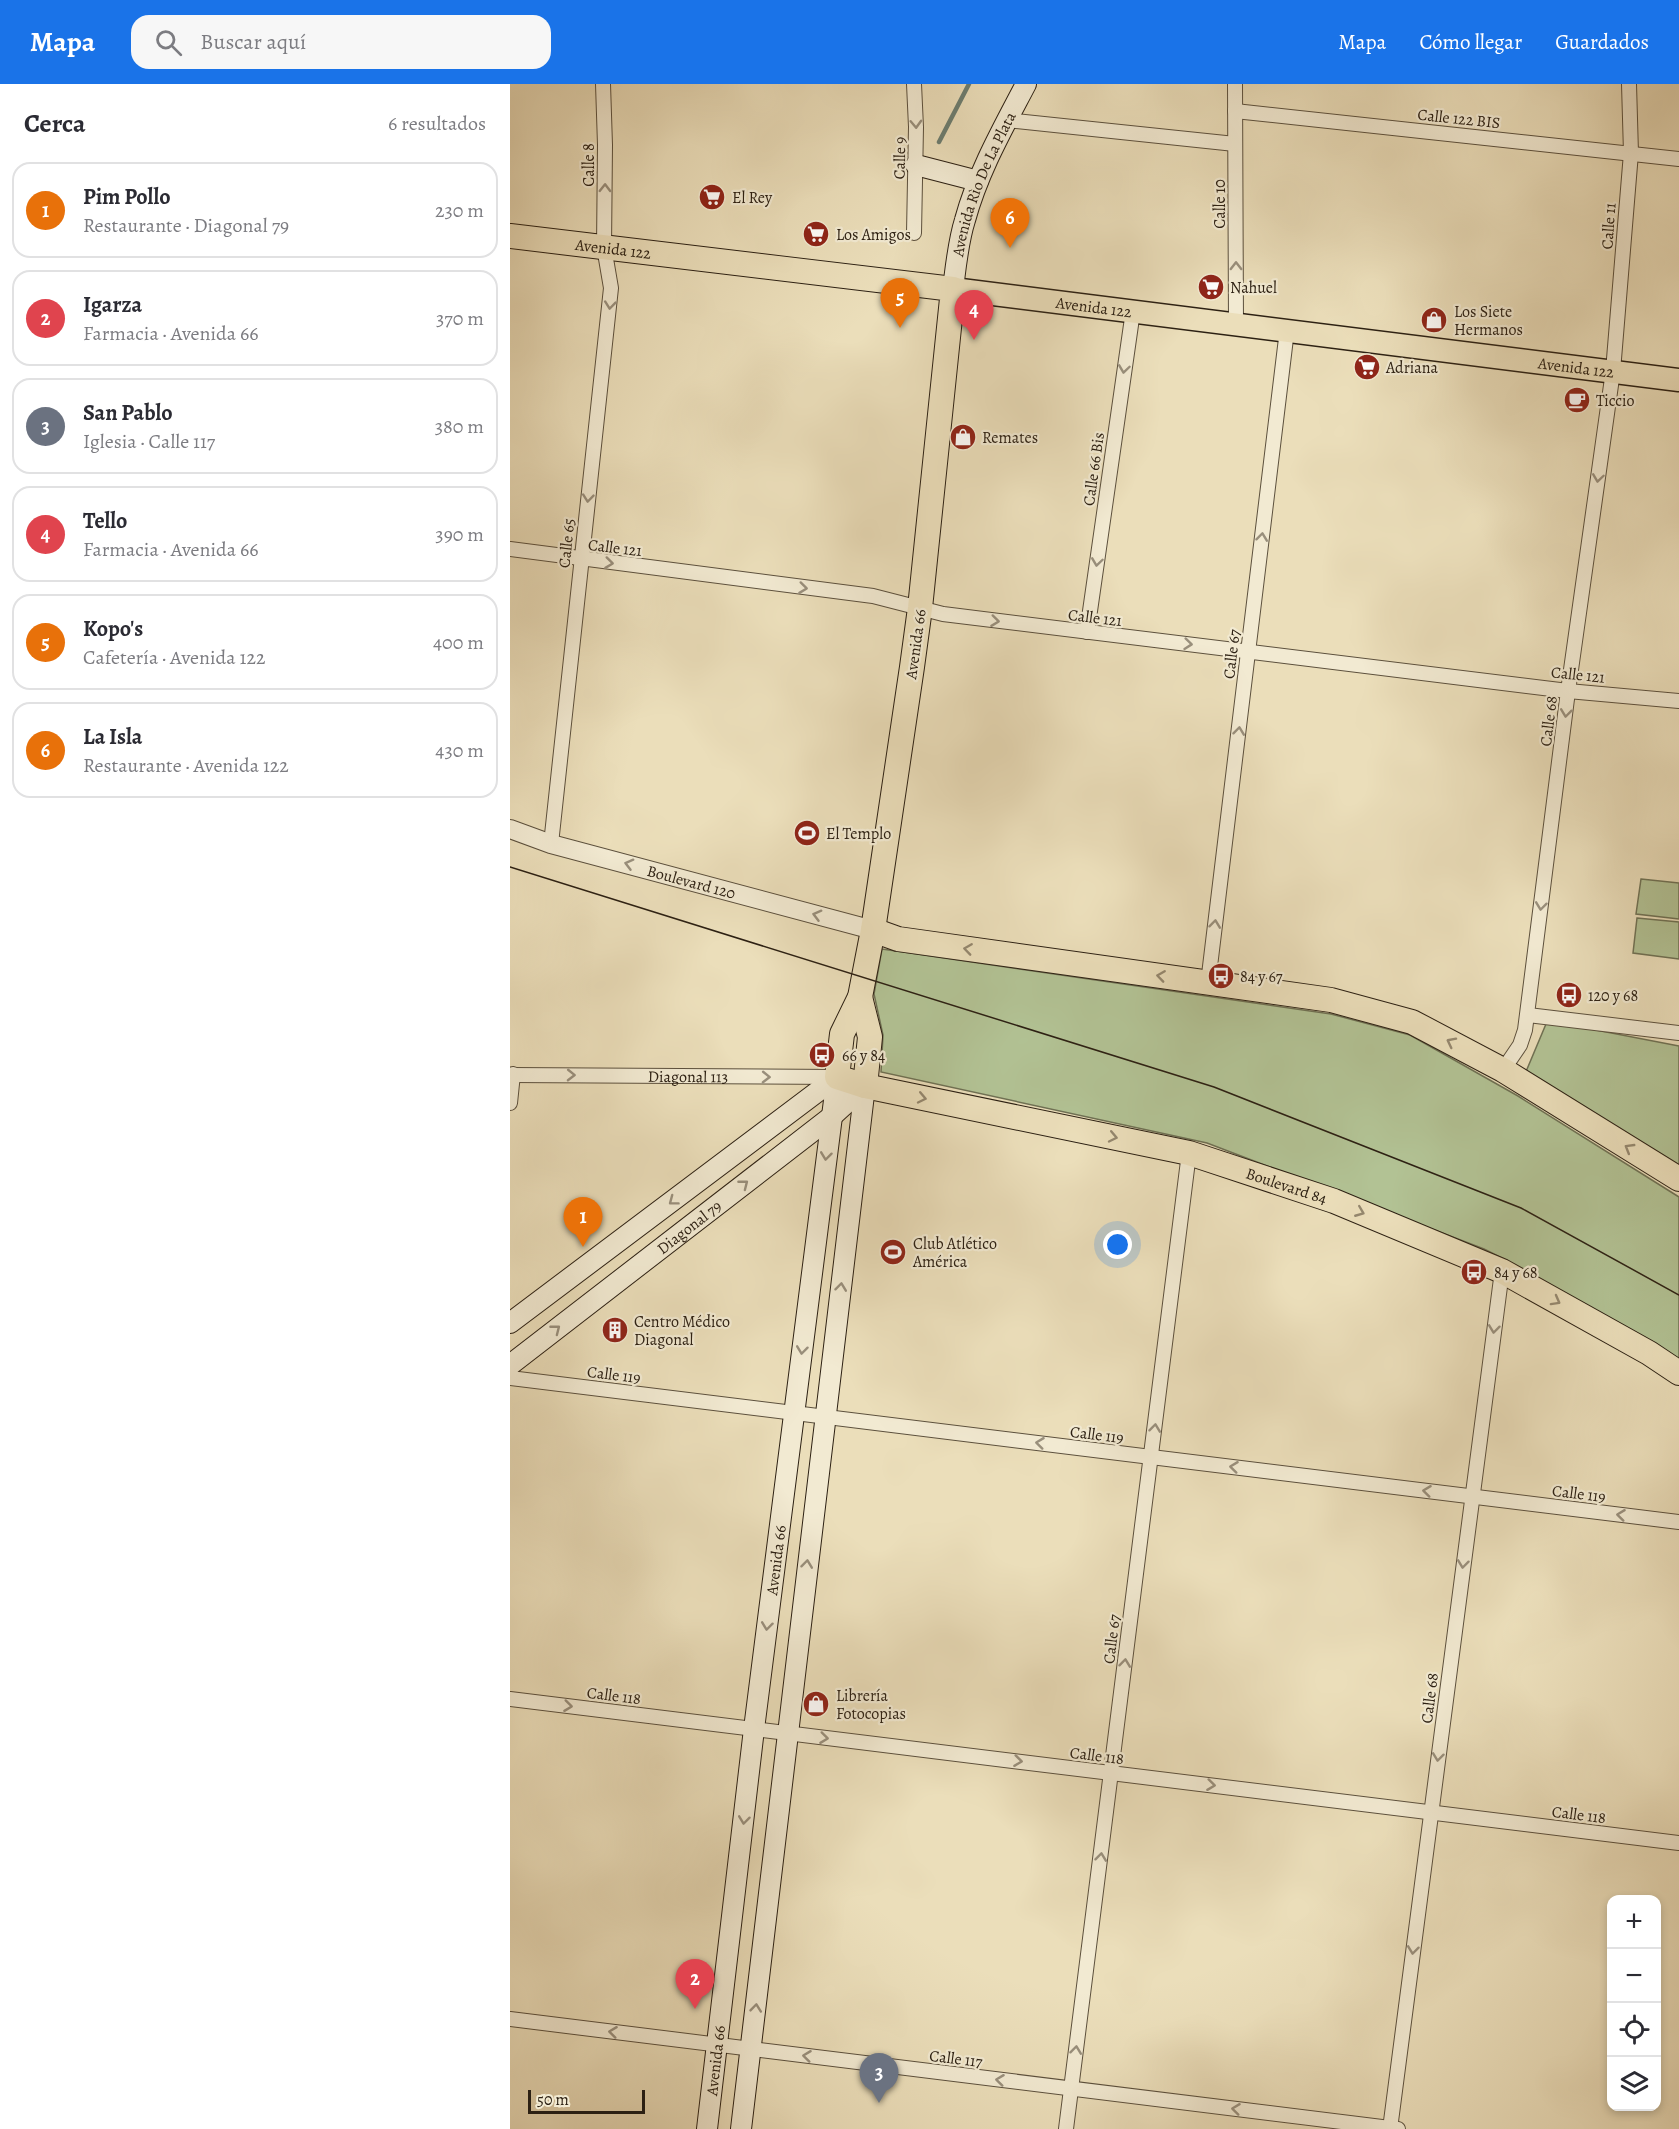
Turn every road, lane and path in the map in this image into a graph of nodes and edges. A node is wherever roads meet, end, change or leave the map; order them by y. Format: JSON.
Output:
{"nodes":[{"id":1,"x":603,"y":84,"type":"edge"},
{"id":2,"x":914,"y":84,"type":"edge"},
{"id":3,"x":1026,"y":84,"type":"edge"},
{"id":4,"x":1235,"y":84,"type":"edge"},
{"id":5,"x":1629,"y":84,"type":"edge"},
{"id":6,"x":1235,"y":111,"type":"junction"},
{"id":7,"x":1007,"y":120,"type":"junction"},
{"id":8,"x":1235,"y":144,"type":"junction"},
{"id":9,"x":1631,"y":153,"type":"junction"},
{"id":10,"x":1679,"y":159,"type":"edge"},
{"id":11,"x":916,"y":165,"type":"junction"},
{"id":12,"x":978,"y":181,"type":"junction"},
{"id":13,"x":914,"y":233,"type":"dead end"},
{"id":14,"x":510,"y":236,"type":"edge"},
{"id":15,"x":604,"y":247,"type":"junction"},
{"id":16,"x":953,"y":288,"type":"junction"},
{"id":17,"x":1132,"y":311,"type":"junction"},
{"id":18,"x":1236,"y":324,"type":"junction"},
{"id":19,"x":1287,"y":330,"type":"junction"},
{"id":20,"x":1613,"y":371,"type":"junction"},
{"id":21,"x":1679,"y":380,"type":"edge"},
{"id":22,"x":510,"y":549,"type":"edge"},
{"id":23,"x":581,"y":560,"type":"junction"},
{"id":24,"x":920,"y":608,"type":"junction"},
{"id":25,"x":1087,"y":632,"type":"junction"},
{"id":26,"x":1248,"y":651,"type":"junction"},
{"id":27,"x":1568,"y":691,"type":"junction"},
{"id":28,"x":1679,"y":701,"type":"edge"},
{"id":29,"x":510,"y":829,"type":"edge"},
{"id":30,"x":550,"y":844,"type":"junction"},
{"id":31,"x":873,"y":930,"type":"junction"},
{"id":32,"x":1208,"y":982,"type":"junction"},
{"id":33,"x":861,"y":997,"type":"junction"},
{"id":34,"x":1528,"y":1015,"type":"junction"},
{"id":35,"x":1679,"y":1033,"type":"edge"},
{"id":36,"x":1503,"y":1070,"type":"junction"},
{"id":37,"x":511,"y":1074,"type":"edge"},
{"id":38,"x":837,"y":1077,"type":"junction"},
{"id":39,"x":865,"y":1086,"type":"junction"},
{"id":40,"x":510,"y":1103,"type":"edge"},
{"id":41,"x":831,"y":1117,"type":"junction"},
{"id":42,"x":1189,"y":1153,"type":"junction"},
{"id":43,"x":1679,"y":1179,"type":"edge"},
{"id":44,"x":1502,"y":1271,"type":"junction"},
{"id":45,"x":510,"y":1323,"type":"edge"},
{"id":46,"x":510,"y":1365,"type":"edge"},
{"id":47,"x":1679,"y":1372,"type":"edge"},
{"id":48,"x":510,"y":1378,"type":"edge"},
{"id":49,"x":794,"y":1413,"type":"junction"},
{"id":50,"x":825,"y":1417,"type":"junction"},
{"id":51,"x":1151,"y":1457,"type":"junction"},
{"id":52,"x":1472,"y":1496,"type":"junction"},
{"id":53,"x":1679,"y":1522,"type":"edge"},
{"id":54,"x":510,"y":1698,"type":"edge"},
{"id":55,"x":754,"y":1729,"type":"junction"},
{"id":56,"x":787,"y":1733,"type":"junction"},
{"id":57,"x":1111,"y":1773,"type":"junction"},
{"id":58,"x":1431,"y":1813,"type":"junction"},
{"id":59,"x":1679,"y":1844,"type":"edge"},
{"id":60,"x":510,"y":2019,"type":"edge"},
{"id":61,"x":718,"y":2044,"type":"junction"},
{"id":62,"x":752,"y":2049,"type":"junction"},
{"id":63,"x":1071,"y":2088,"type":"junction"},
{"id":64,"x":707,"y":2129,"type":"edge"},
{"id":65,"x":741,"y":2129,"type":"edge"},
{"id":66,"x":1066,"y":2129,"type":"edge"},
{"id":67,"x":1393,"y":2129,"type":"edge"}],
"edges":[{"from":15,"to":1,"type":"street","name":"Calle 8","one_way":true},
{"from":2,"to":11,"type":"street","name":"Calle 9","one_way":true},
{"from":3,"to":7,"type":"main road","name":"Avenida Rìo De La Plata"},
{"from":4,"to":6,"type":"street","name":"Calle 10"},
{"from":5,"to":9,"type":"street","name":"Calle 11"},
{"from":6,"to":8,"type":"street","name":"Calle 10"},
{"from":6,"to":9,"type":"street","name":"Calle 122 BIS"},
{"from":7,"to":8,"type":"street"},
{"from":7,"to":12,"type":"main road","name":"Avenida Rìo De La Plata"},
{"from":18,"to":8,"type":"street","name":"Calle 10","one_way":true},
{"from":9,"to":10,"type":"street","name":"Calle 122 BIS"},
{"from":9,"to":20,"type":"street","name":"Calle 11"},
{"from":11,"to":12,"type":"main road"},
{"from":11,"to":13,"type":"street","name":"Calle 9"},
{"from":12,"to":16,"type":"main road","name":"Avenida Rìo De La Plata"},
{"from":14,"to":15,"type":"highway","name":"Avenida 122"},
{"from":15,"to":16,"type":"highway","name":"Avenida 122"},
{"from":15,"to":23,"type":"street","name":"Calle 65","one_way":true},
{"from":16,"to":17,"type":"main road","name":"Avenida 122"},
{"from":16,"to":24,"type":"highway","name":"Avenida 66"},
{"from":17,"to":18,"type":"main road","name":"Avenida 122"},
{"from":17,"to":25,"type":"street","name":"Calle 66 Bis","one_way":true},
{"from":18,"to":19,"type":"main road","name":"Avenida 122"},
{"from":19,"to":20,"type":"main road","name":"Avenida 122"},
{"from":26,"to":19,"type":"street","name":"Calle 67","one_way":true},
{"from":20,"to":21,"type":"main road","name":"Avenida 122"},
{"from":20,"to":27,"type":"street","name":"Calle 68","one_way":true},
{"from":22,"to":23,"type":"street","name":"Calle 121"},
{"from":23,"to":24,"type":"street","name":"Calle 121","one_way":true},
{"from":23,"to":30,"type":"street","name":"Calle 65"},
{"from":24,"to":25,"type":"street","name":"Calle 121","one_way":true},
{"from":24,"to":31,"type":"highway","name":"Avenida 66"},
{"from":25,"to":26,"type":"street","name":"Calle 121","one_way":true},
{"from":26,"to":27,"type":"street","name":"Calle 121"},
{"from":32,"to":26,"type":"street","name":"Calle 67","one_way":true},
{"from":27,"to":28,"type":"street","name":"Calle 121"},
{"from":27,"to":34,"type":"street","name":"Calle 68","one_way":true},
{"from":29,"to":30,"type":"street","name":"Boulevard 120"},
{"from":31,"to":30,"type":"street","name":"Boulevard 120","one_way":true},
{"from":32,"to":31,"type":"highway","one_way":true},
{"from":31,"to":33,"type":"highway","name":"Avenida 66"},
{"from":36,"to":32,"type":"highway","one_way":true},
{"from":33,"to":38,"type":"highway","name":"Avenida 66"},
{"from":33,"to":39,"type":"highway","name":"Avenida 66"},
{"from":34,"to":35,"type":"street"},
{"from":34,"to":36,"type":"street","name":"Calle 68"},
{"from":43,"to":36,"type":"highway","one_way":true},
{"from":37,"to":38,"type":"street","name":"Diagonal 113","one_way":true},
{"from":37,"to":40,"type":"street"},
{"from":38,"to":39,"type":"highway","name":"Diagonal 113"},
{"from":38,"to":41,"type":"main road","name":"Avenida 66"},
{"from":38,"to":45,"type":"main road","name":"Diagonal 79","one_way":true},
{"from":39,"to":41,"type":"main road","name":"Diagonal 79"},
{"from":39,"to":42,"type":"highway","name":"Boulevard 84","one_way":true},
{"from":50,"to":39,"type":"main road","name":"Avenida 66","one_way":true},
{"from":46,"to":41,"type":"main road","name":"Diagonal 79","one_way":true},
{"from":41,"to":49,"type":"main road","name":"Avenida 66","one_way":true},
{"from":42,"to":44,"type":"highway","name":"Boulevard 84","one_way":true},
{"from":51,"to":42,"type":"street","name":"Calle 67","one_way":true},
{"from":44,"to":47,"type":"highway","name":"Boulevard 84","one_way":true},
{"from":44,"to":52,"type":"street","name":"Calle 68","one_way":true},
{"from":48,"to":49,"type":"street","name":"Calle 119"},
{"from":49,"to":50,"type":"street","name":"Calle 119"},
{"from":49,"to":55,"type":"main road","name":"Avenida 66","one_way":true},
{"from":51,"to":50,"type":"street","name":"Calle 119","one_way":true},
{"from":56,"to":50,"type":"main road","name":"Avenida 66","one_way":true},
{"from":52,"to":51,"type":"street","name":"Calle 119","one_way":true},
{"from":57,"to":51,"type":"street","name":"Calle 67","one_way":true},
{"from":53,"to":52,"type":"street","name":"Calle 119","one_way":true},
{"from":52,"to":58,"type":"street","name":"Calle 68","one_way":true},
{"from":54,"to":55,"type":"street","name":"Calle 118","one_way":true},
{"from":55,"to":56,"type":"street","name":"Calle 118"},
{"from":55,"to":61,"type":"main road","name":"Avenida 66","one_way":true},
{"from":56,"to":57,"type":"street","name":"Calle 118","one_way":true},
{"from":62,"to":56,"type":"main road","name":"Avenida 66","one_way":true},
{"from":57,"to":58,"type":"street","name":"Calle 118","one_way":true},
{"from":63,"to":57,"type":"street","name":"Calle 67","one_way":true},
{"from":58,"to":59,"type":"street","name":"Calle 118"},
{"from":58,"to":67,"type":"street","name":"Calle 68","one_way":true},
{"from":61,"to":60,"type":"street","name":"Calle 117","one_way":true},
{"from":61,"to":62,"type":"street","name":"Calle 117"},
{"from":61,"to":64,"type":"main road","name":"Avenida 66"},
{"from":63,"to":62,"type":"street","name":"Calle 117","one_way":true},
{"from":62,"to":65,"type":"main road","name":"Avenida 66"},
{"from":63,"to":66,"type":"street","name":"Calle 67"},
{"from":67,"to":63,"type":"street","name":"Calle 117","one_way":true}]}
